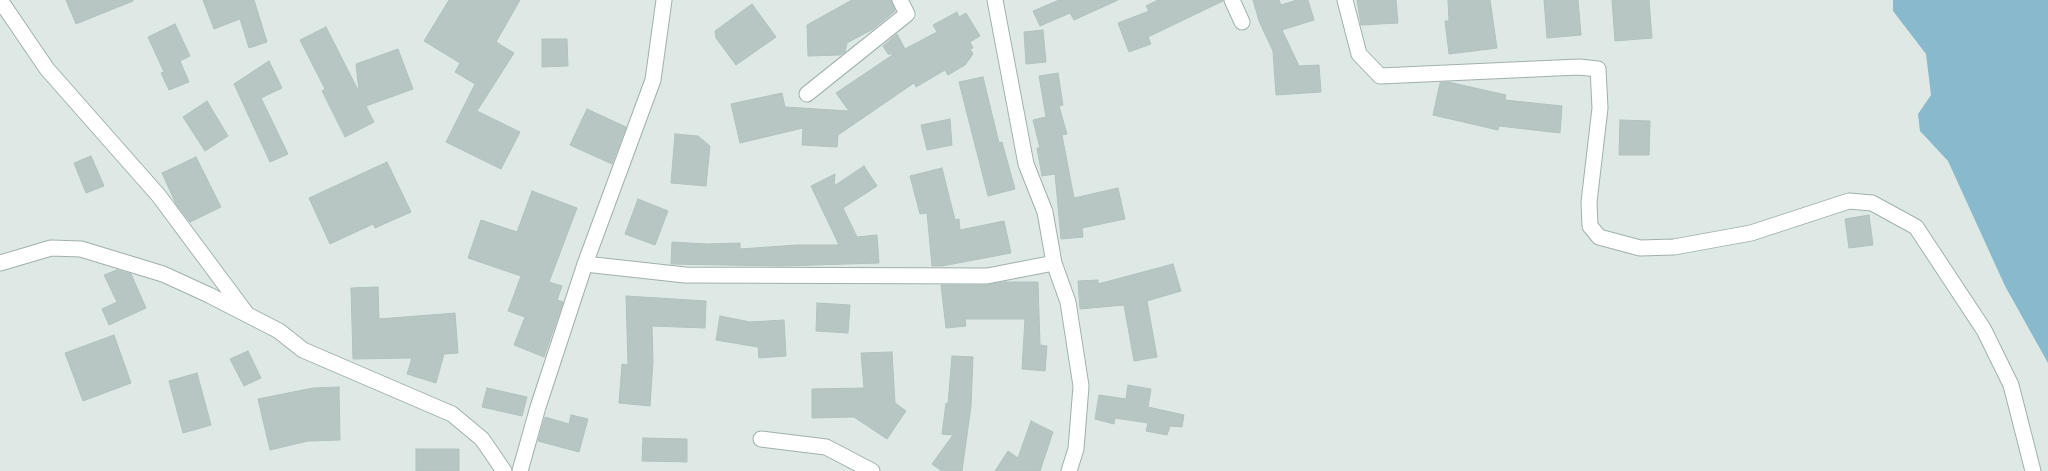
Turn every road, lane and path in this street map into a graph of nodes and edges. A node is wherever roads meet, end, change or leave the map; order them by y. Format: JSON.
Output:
{"nodes":[{"id":1,"x":0,"y":0,"type":"edge"},
{"id":2,"x":664,"y":0,"type":"edge"},
{"id":3,"x":900,"y":0,"type":"edge"},
{"id":4,"x":995,"y":0,"type":"edge"},
{"id":5,"x":1232,"y":0,"type":"edge"},
{"id":6,"x":1345,"y":0,"type":"edge"},
{"id":7,"x":1242,"y":22,"type":"dead end"},
{"id":8,"x":807,"y":94,"type":"dead end"},
{"id":9,"x":0,"y":263,"type":"edge"},
{"id":10,"x":1054,"y":263,"type":"junction"},
{"id":11,"x":586,"y":264,"type":"junction"},
{"id":12,"x":248,"y":316,"type":"junction"},
{"id":13,"x":761,"y":439,"type":"dead end"},
{"id":14,"x":504,"y":471,"type":"edge"},
{"id":15,"x":520,"y":471,"type":"edge"},
{"id":16,"x":872,"y":471,"type":"edge"},
{"id":17,"x":1069,"y":471,"type":"edge"},
{"id":18,"x":2033,"y":471,"type":"edge"}],
"edges":[{"from":1,"to":12,"type":"street"},
{"from":2,"to":11,"type":"street"},
{"from":3,"to":8,"type":"street"},
{"from":4,"to":10,"type":"street"},
{"from":5,"to":7,"type":"street"},
{"from":6,"to":18,"type":"street"},
{"from":9,"to":12,"type":"street"},
{"from":10,"to":11,"type":"street"},
{"from":10,"to":17,"type":"street"},
{"from":11,"to":15,"type":"street"},
{"from":12,"to":14,"type":"street"},
{"from":13,"to":16,"type":"street"}]}
